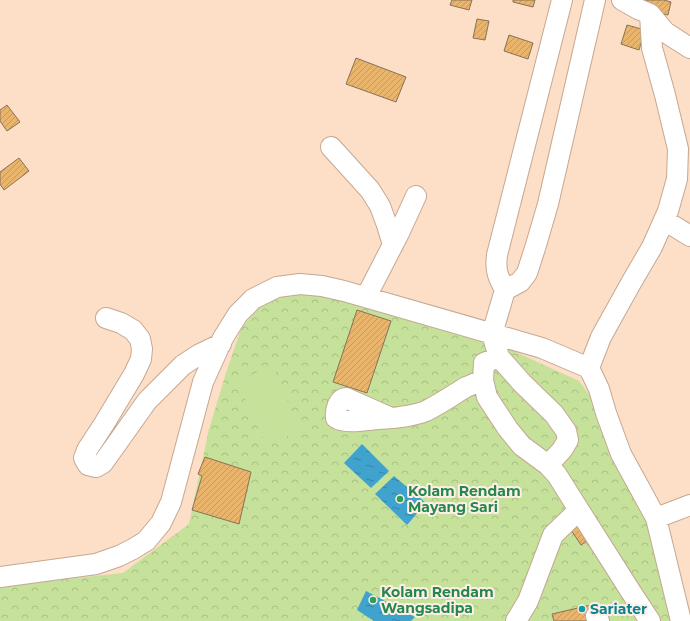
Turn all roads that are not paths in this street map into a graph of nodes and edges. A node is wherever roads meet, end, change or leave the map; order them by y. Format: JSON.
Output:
{"nodes":[{"id":1,"x":562,"y":0,"type":"edge"},
{"id":2,"x":595,"y":0,"type":"edge"},
{"id":3,"x":622,"y":0,"type":"edge"},
{"id":4,"x":650,"y":14,"type":"junction"},
{"id":5,"x":690,"y":48,"type":"edge"},
{"id":6,"x":331,"y":147,"type":"dead end"},
{"id":7,"x":416,"y":196,"type":"dead end"},
{"id":8,"x":664,"y":220,"type":"junction"},
{"id":9,"x":690,"y":236,"type":"edge"},
{"id":10,"x":393,"y":245,"type":"junction"},
{"id":11,"x":506,"y":290,"type":"junction"},
{"id":12,"x":366,"y":297,"type":"junction"},
{"id":13,"x":106,"y":318,"type":"dead end"},
{"id":14,"x":492,"y":334,"type":"junction"},
{"id":15,"x":221,"y":344,"type":"junction"},
{"id":16,"x":499,"y":357,"type":"junction"},
{"id":17,"x":589,"y":368,"type":"junction"},
{"id":18,"x":483,"y":380,"type":"junction"},
{"id":19,"x":391,"y":418,"type":"dead end"},
{"id":20,"x":548,"y":465,"type":"junction"},
{"id":21,"x":690,"y":505,"type":"edge"},
{"id":22,"x":579,"y":510,"type":"junction"},
{"id":23,"x":656,"y":518,"type":"junction"},
{"id":24,"x":0,"y":577,"type":"edge"},
{"id":25,"x":516,"y":621,"type":"edge"},
{"id":26,"x":650,"y":621,"type":"edge"},
{"id":27,"x":681,"y":621,"type":"edge"}],
"edges":[{"from":1,"to":11,"type":"street"},
{"from":2,"to":11,"type":"street"},
{"from":3,"to":4,"type":"street"},
{"from":4,"to":5,"type":"street"},
{"from":4,"to":8,"type":"street"},
{"from":6,"to":10,"type":"street"},
{"from":7,"to":10,"type":"street"},
{"from":8,"to":9,"type":"street"},
{"from":8,"to":17,"type":"street"},
{"from":10,"to":12,"type":"street"},
{"from":11,"to":14,"type":"street"},
{"from":12,"to":14,"type":"street"},
{"from":12,"to":15,"type":"street"},
{"from":13,"to":15,"type":"street"},
{"from":14,"to":16,"type":"street"},
{"from":14,"to":17,"type":"street"},
{"from":15,"to":24,"type":"street"},
{"from":16,"to":18,"type":"street"},
{"from":16,"to":20,"type":"street"},
{"from":17,"to":23,"type":"street"},
{"from":18,"to":19,"type":"street"},
{"from":18,"to":20,"type":"street"},
{"from":20,"to":22,"type":"street"},
{"from":21,"to":23,"type":"street"},
{"from":22,"to":25,"type":"street"},
{"from":22,"to":26,"type":"street"},
{"from":23,"to":27,"type":"street"}]}
